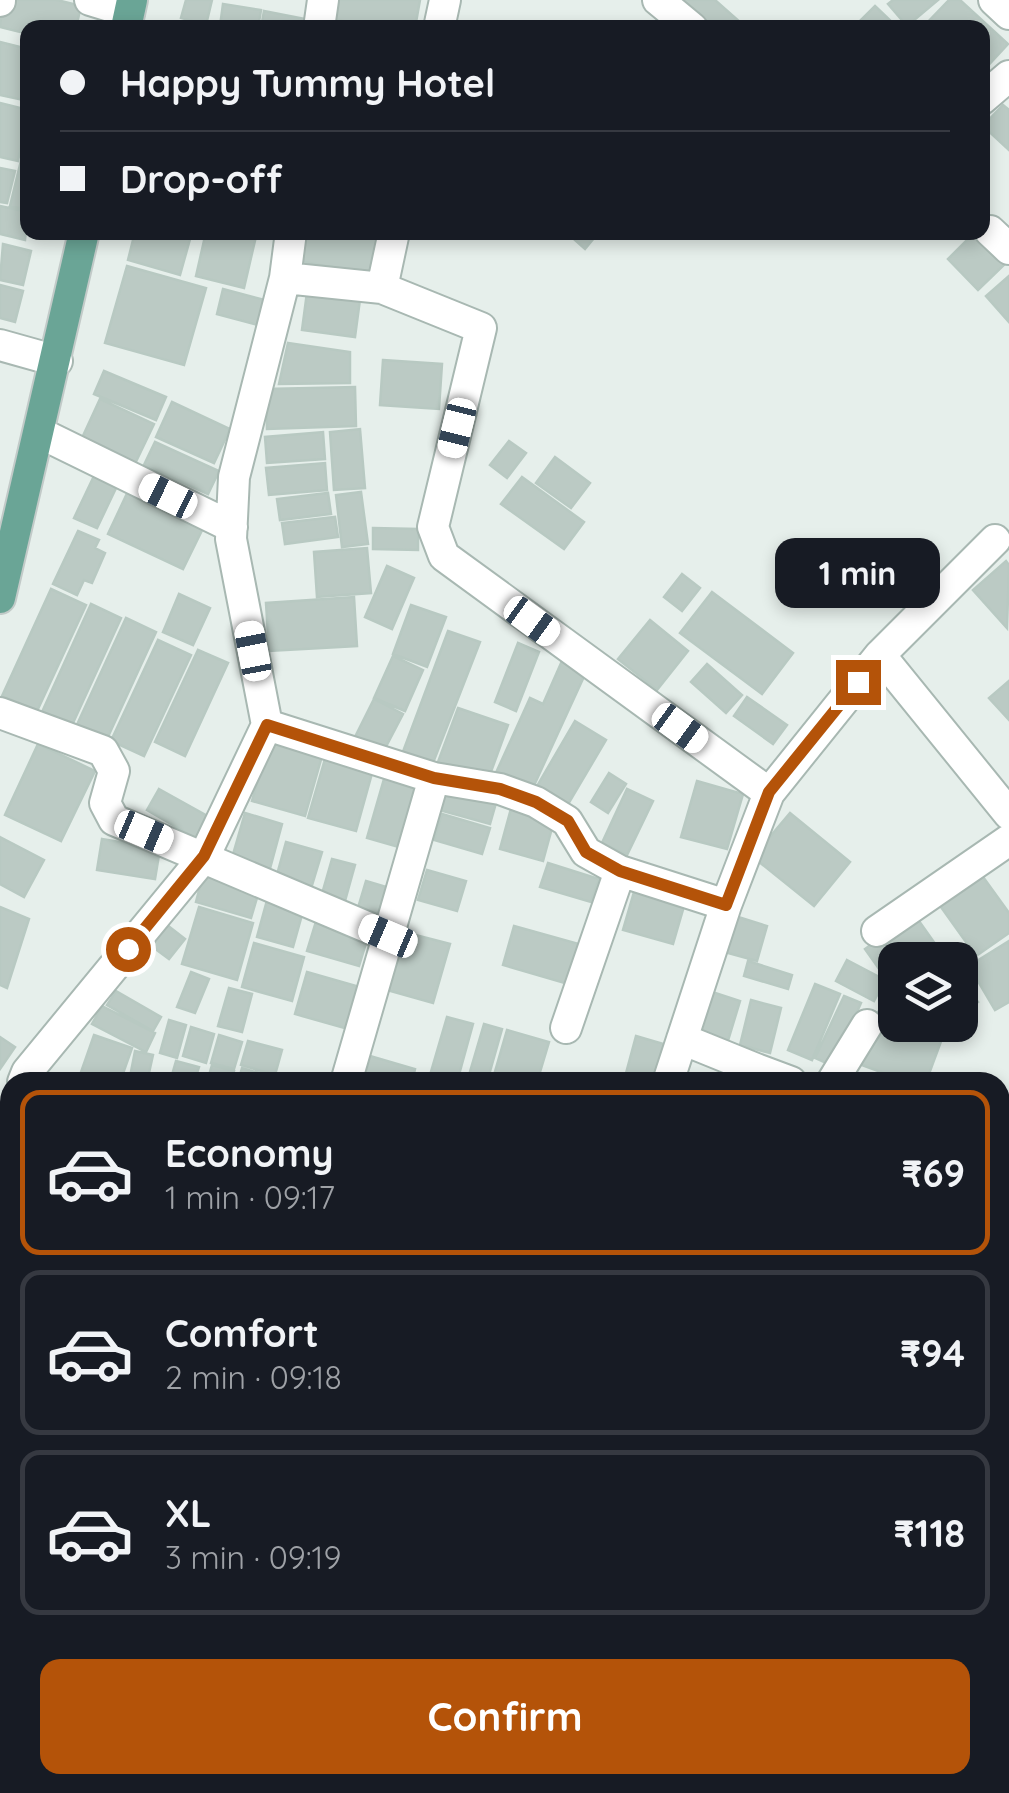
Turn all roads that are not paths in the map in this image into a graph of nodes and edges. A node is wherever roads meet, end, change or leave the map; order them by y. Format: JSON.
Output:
{"nodes":[{"id":1,"x":90,"y":0,"type":"edge"},
{"id":2,"x":658,"y":0,"type":"edge"},
{"id":3,"x":994,"y":0,"type":"edge"},
{"id":4,"x":129,"y":13,"type":"edge"},
{"id":5,"x":1009,"y":14,"type":"edge"},
{"id":6,"x":682,"y":20,"type":"edge"},
{"id":7,"x":1009,"y":76,"type":"edge"},
{"id":8,"x":990,"y":93,"type":"edge"},
{"id":9,"x":82,"y":240,"type":"edge"},
{"id":10,"x":290,"y":240,"type":"edge"},
{"id":11,"x":392,"y":240,"type":"edge"},
{"id":12,"x":285,"y":278,"type":"junction"},
{"id":13,"x":382,"y":288,"type":"junction"},
{"id":14,"x":0,"y":345,"type":"edge"},
{"id":15,"x":58,"y":360,"type":"junction"},
{"id":16,"x":40,"y":434,"type":"junction"},
{"id":17,"x":232,"y":527,"type":"junction"},
{"id":18,"x":995,"y":540,"type":"dead end"},
{"id":19,"x":0,"y":598,"type":"edge"},
{"id":20,"x":880,"y":655,"type":"junction"},
{"id":21,"x":0,"y":712,"type":"edge"},
{"id":22,"x":267,"y":725,"type":"junction"},
{"id":23,"x":434,"y":778,"type":"junction"},
{"id":24,"x":769,"y":792,"type":"junction"},
{"id":25,"x":1009,"y":814,"type":"edge"},
{"id":26,"x":1009,"y":840,"type":"edge"},
{"id":27,"x":204,"y":856,"type":"junction"},
{"id":28,"x":620,"y":871,"type":"junction"},
{"id":29,"x":726,"y":905,"type":"junction"},
{"id":30,"x":877,"y":931,"type":"dead end"},
{"id":31,"x":388,"y":936,"type":"junction"},
{"id":32,"x":867,"y":1024,"type":"dead end"},
{"id":33,"x":566,"y":1028,"type":"dead end"},
{"id":34,"x":682,"y":1039,"type":"junction"},
{"id":35,"x":26,"y":1072,"type":"edge"},
{"id":36,"x":358,"y":1072,"type":"edge"},
{"id":37,"x":671,"y":1072,"type":"edge"},
{"id":38,"x":750,"y":1072,"type":"edge"},
{"id":39,"x":838,"y":1072,"type":"edge"}],
"edges":[{"from":1,"to":4,"type":"street"},
{"from":2,"to":6,"type":"street"},
{"from":3,"to":5,"type":"street"},
{"from":7,"to":8,"type":"street"},
{"from":9,"to":15,"type":"main road"},
{"from":10,"to":12,"type":"street"},
{"from":11,"to":13,"type":"street"},
{"from":12,"to":13,"type":"street"},
{"from":12,"to":17,"type":"street"},
{"from":13,"to":24,"type":"street"},
{"from":14,"to":15,"type":"street"},
{"from":15,"to":16,"type":"main road"},
{"from":16,"to":17,"type":"street"},
{"from":16,"to":19,"type":"main road"},
{"from":17,"to":22,"type":"street"},
{"from":18,"to":20,"type":"street"},
{"from":20,"to":24,"type":"street"},
{"from":20,"to":25,"type":"street"},
{"from":21,"to":27,"type":"street"},
{"from":22,"to":23,"type":"street"},
{"from":22,"to":27,"type":"street"},
{"from":23,"to":28,"type":"street"},
{"from":23,"to":31,"type":"street"},
{"from":24,"to":29,"type":"street"},
{"from":26,"to":30,"type":"street"},
{"from":27,"to":31,"type":"street"},
{"from":27,"to":35,"type":"street"},
{"from":28,"to":29,"type":"street"},
{"from":28,"to":33,"type":"street"},
{"from":29,"to":34,"type":"street"},
{"from":31,"to":36,"type":"street"},
{"from":32,"to":39,"type":"street"},
{"from":34,"to":37,"type":"street"},
{"from":34,"to":38,"type":"street"}]}
